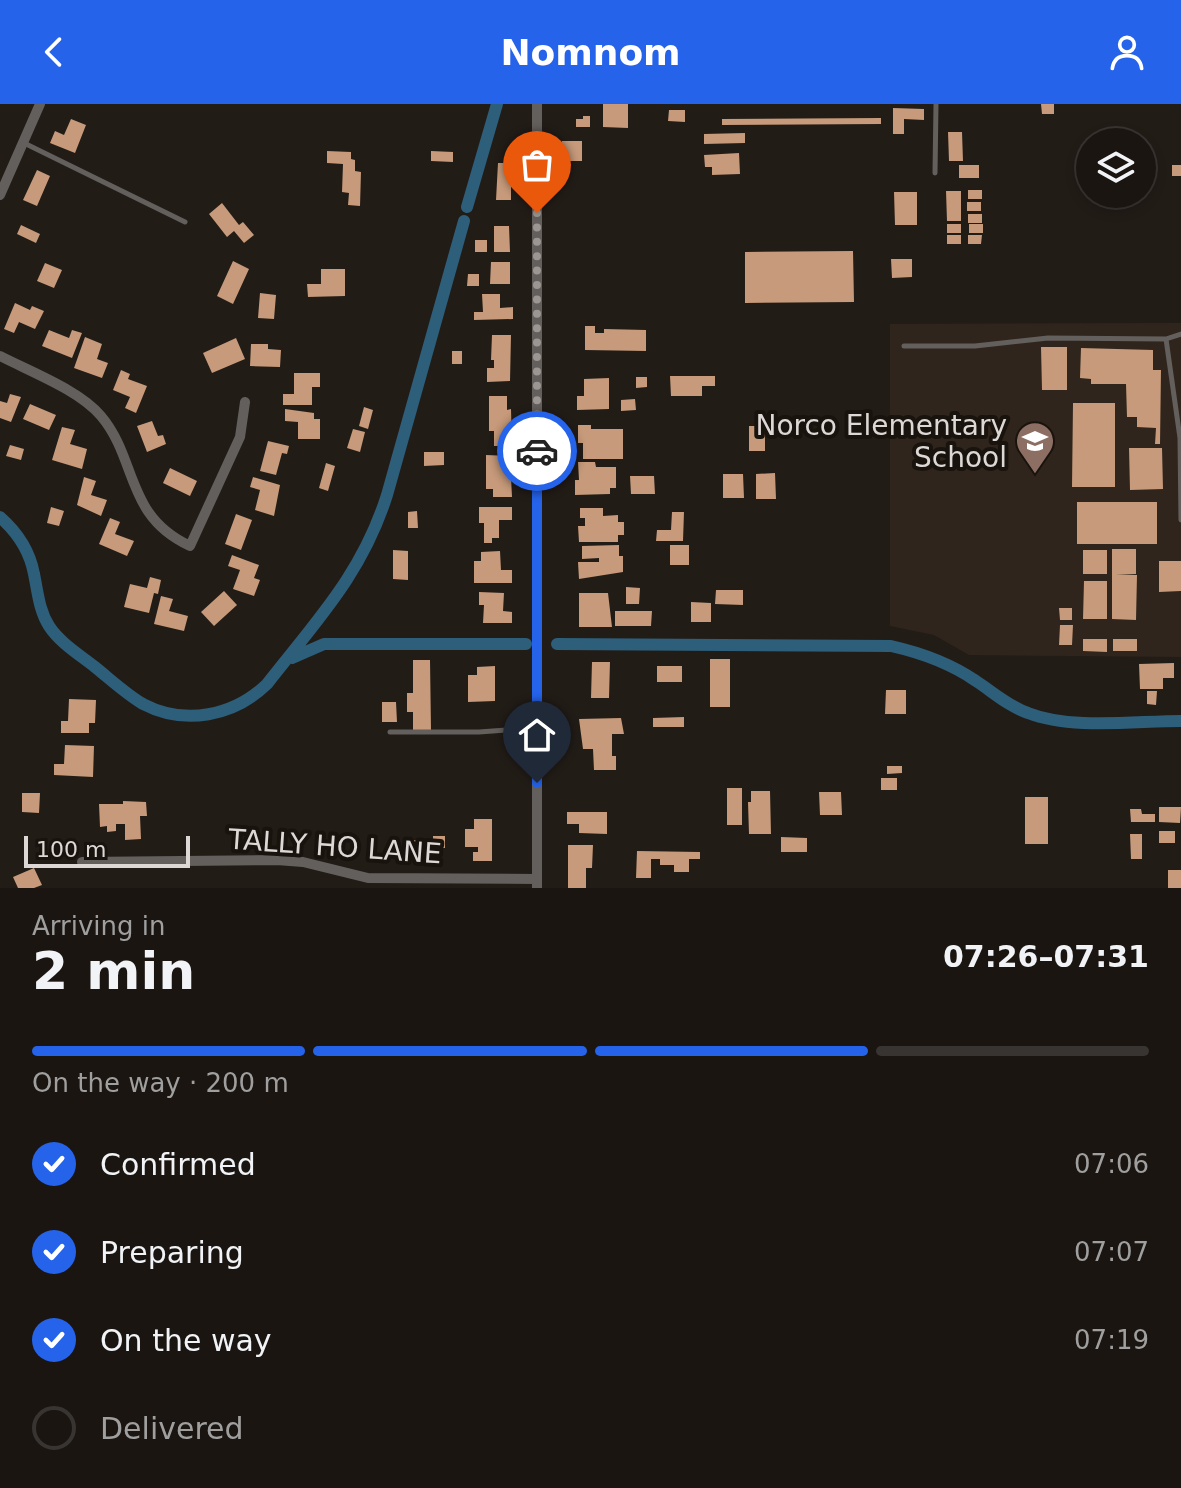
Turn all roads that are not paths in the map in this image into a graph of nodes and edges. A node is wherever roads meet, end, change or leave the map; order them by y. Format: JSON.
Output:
{"nodes":[{"id":1,"x":40,"y":104,"type":"edge"},
{"id":2,"x":537,"y":104,"type":"edge"},
{"id":3,"x":936,"y":104,"type":"edge"},
{"id":4,"x":23,"y":143,"type":"junction"},
{"id":5,"x":935,"y":173,"type":"dead end"},
{"id":6,"x":0,"y":195,"type":"edge"},
{"id":7,"x":185,"y":222,"type":"dead end"},
{"id":8,"x":1181,"y":334,"type":"edge"},
{"id":9,"x":1166,"y":339,"type":"junction"},
{"id":10,"x":904,"y":346,"type":"dead end"},
{"id":11,"x":0,"y":356,"type":"edge"},
{"id":12,"x":245,"y":402,"type":"dead end"},
{"id":13,"x":1181,"y":520,"type":"edge"},
{"id":14,"x":537,"y":728,"type":"junction"},
{"id":15,"x":390,"y":732,"type":"dead end"},
{"id":16,"x":82,"y":862,"type":"dead end"},
{"id":17,"x":537,"y":883,"type":"edge"}],
"edges":[{"from":1,"to":4,"type":"street"},
{"from":2,"to":14,"type":"street"},
{"from":3,"to":5,"type":"lane"},
{"from":4,"to":6,"type":"street"},
{"from":4,"to":7,"type":"lane"},
{"from":8,"to":9,"type":"lane"},
{"from":9,"to":10,"type":"lane"},
{"from":9,"to":13,"type":"lane"},
{"from":11,"to":12,"type":"street"},
{"from":14,"to":15,"type":"lane"},
{"from":14,"to":17,"type":"street"},
{"from":16,"to":17,"type":"street","name":"TALLY HO LANE"}]}
